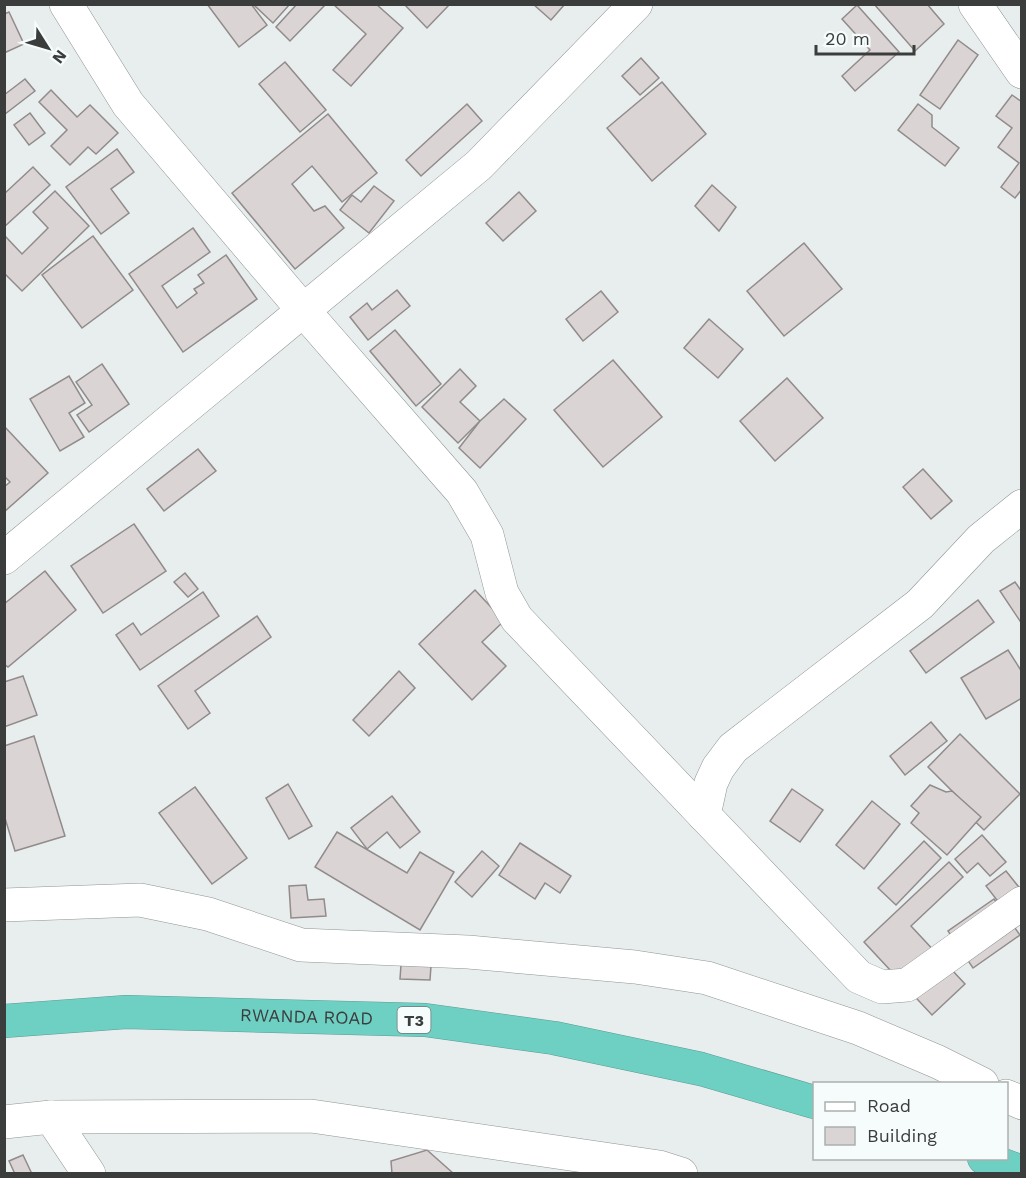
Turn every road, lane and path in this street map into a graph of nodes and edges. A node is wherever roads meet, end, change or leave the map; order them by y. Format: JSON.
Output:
{"nodes":[{"id":1,"x":66,"y":4,"type":"edge"},
{"id":2,"x":636,"y":4,"type":"edge"},
{"id":3,"x":975,"y":4,"type":"edge"},
{"id":4,"x":1022,"y":72,"type":"edge"},
{"id":5,"x":303,"y":310,"type":"junction"},
{"id":6,"x":1022,"y":506,"type":"edge"},
{"id":7,"x":4,"y":558,"type":"edge"},
{"id":8,"x":704,"y":815,"type":"junction"},
{"id":9,"x":1022,"y":903,"type":"edge"},
{"id":10,"x":4,"y":905,"type":"edge"},
{"id":11,"x":4,"y":1021,"type":"edge"},
{"id":12,"x":980,"y":1082,"type":"edge"},
{"id":13,"x":1008,"y":1097,"type":"edge"},
{"id":14,"x":813,"y":1102,"type":"edge"},
{"id":15,"x":1022,"y":1103,"type":"edge"},
{"id":16,"x":51,"y":1118,"type":"junction"},
{"id":17,"x":4,"y":1122,"type":"edge"},
{"id":18,"x":989,"y":1160,"type":"edge"},
{"id":19,"x":664,"y":1171,"type":"edge"},
{"id":20,"x":1022,"y":1172,"type":"edge"},
{"id":21,"x":89,"y":1173,"type":"edge"}],
"edges":[{"from":1,"to":5,"type":"street"},
{"from":2,"to":5,"type":"street"},
{"from":3,"to":4,"type":"street"},
{"from":5,"to":7,"type":"street"},
{"from":5,"to":8,"type":"street"},
{"from":6,"to":8,"type":"street"},
{"from":8,"to":9,"type":"street"},
{"from":10,"to":12,"type":"street"},
{"from":11,"to":14,"type":"highway","name":"RWANDA ROAD","number":"T3"},
{"from":13,"to":15,"type":"street"},
{"from":16,"to":17,"type":"street"},
{"from":16,"to":19,"type":"street"},
{"from":16,"to":21,"type":"street"},
{"from":18,"to":20,"type":"highway"}]}
